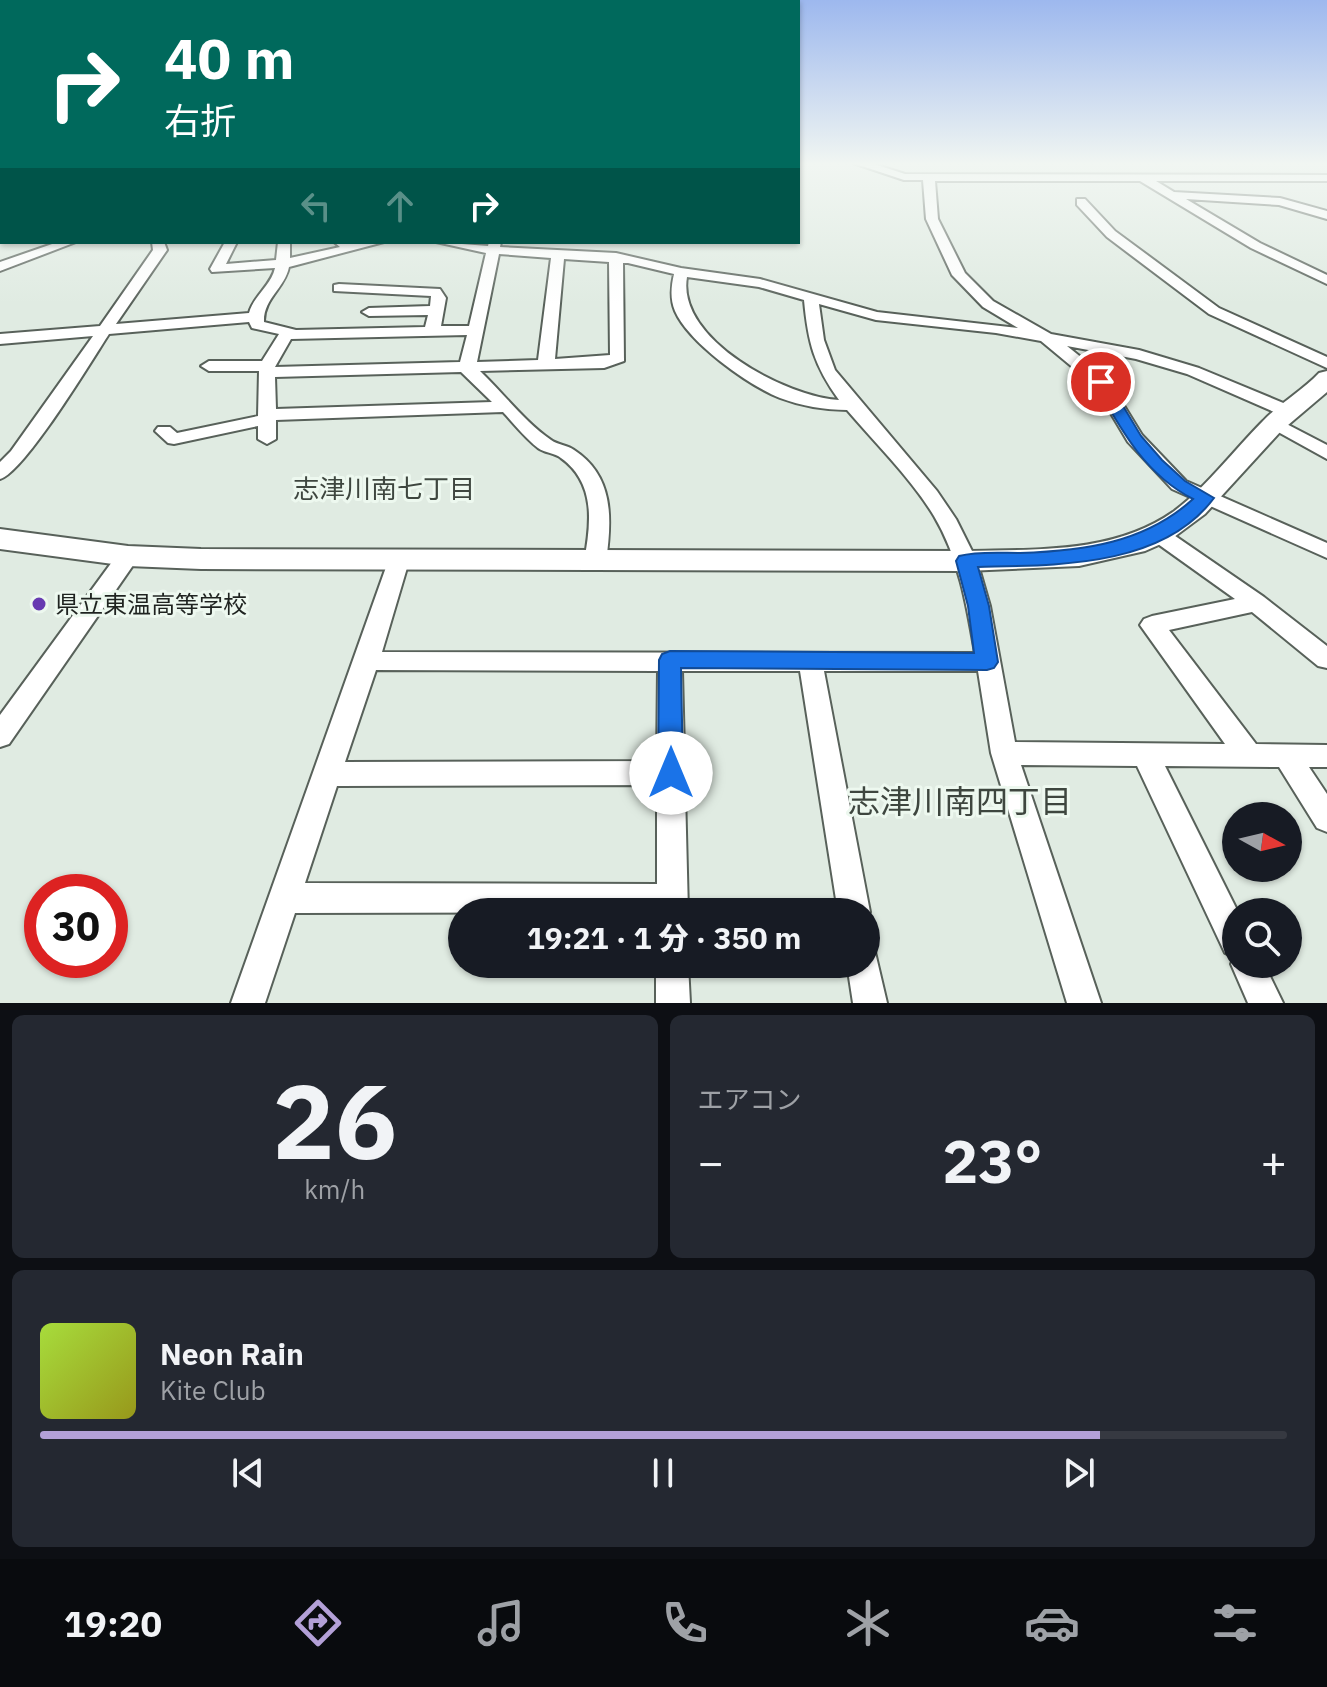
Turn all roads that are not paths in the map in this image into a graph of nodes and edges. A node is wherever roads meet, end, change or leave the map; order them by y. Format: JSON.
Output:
{"nodes":[{"id":1,"x":931,"y":210,"type":"edge"},
{"id":2,"x":1088,"y":210,"type":"edge"},
{"id":3,"x":1197,"y":210,"type":"edge"},
{"id":4,"x":64,"y":244,"type":"edge"},
{"id":5,"x":158,"y":244,"type":"edge"},
{"id":6,"x":230,"y":244,"type":"edge"},
{"id":7,"x":284,"y":244,"type":"edge"},
{"id":8,"x":468,"y":244,"type":"edge"},
{"id":9,"x":630,"y":244,"type":"edge"},
{"id":10,"x":345,"y":246,"type":"edge"},
{"id":11,"x":494,"y":246,"type":"edge"},
{"id":12,"x":558,"y":253,"type":"junction"},
{"id":13,"x":620,"y":258,"type":"junction"},
{"id":14,"x":363,"y":262,"type":"dead end"},
{"id":15,"x":283,"y":263,"type":"junction"},
{"id":16,"x":0,"y":267,"type":"edge"},
{"id":17,"x":681,"y":272,"type":"junction"},
{"id":18,"x":1327,"y":280,"type":"edge"},
{"id":19,"x":339,"y":288,"type":"dead end"},
{"id":20,"x":811,"y":300,"type":"junction"},
{"id":21,"x":436,"y":310,"type":"junction"},
{"id":22,"x":369,"y":312,"type":"dead end"},
{"id":23,"x":256,"y":317,"type":"junction"},
{"id":24,"x":476,"y":330,"type":"junction"},
{"id":25,"x":103,"y":331,"type":"junction"},
{"id":26,"x":432,"y":331,"type":"junction"},
{"id":27,"x":286,"y":335,"type":"junction"},
{"id":28,"x":1047,"y":338,"type":"junction"},
{"id":29,"x":0,"y":339,"type":"edge"},
{"id":30,"x":546,"y":365,"type":"junction"},
{"id":31,"x":209,"y":366,"type":"dead end"},
{"id":32,"x":467,"y":368,"type":"junction"},
{"id":33,"x":268,"y":369,"type":"junction"},
{"id":34,"x":1326,"y":377,"type":"edge"},
{"id":35,"x":852,"y":405,"type":"junction"},
{"id":36,"x":506,"y":407,"type":"junction"},
{"id":37,"x":268,"y":417,"type":"junction"},
{"id":38,"x":1281,"y":417,"type":"junction"},
{"id":39,"x":164,"y":431,"type":"dead end"},
{"id":40,"x":267,"y":439,"type":"dead end"},
{"id":41,"x":1327,"y":453,"type":"edge"},
{"id":42,"x":0,"y":473,"type":"edge"},
{"id":43,"x":1205,"y":498,"type":"junction"},
{"id":44,"x":1158,"y":534,"type":"junction"},
{"id":45,"x":1327,"y":534,"type":"edge"},
{"id":46,"x":1289,"y":535,"type":"junction"},
{"id":47,"x":0,"y":539,"type":"edge"},
{"id":48,"x":1327,"y":551,"type":"edge"},
{"id":49,"x":128,"y":556,"type":"junction"},
{"id":50,"x":398,"y":561,"type":"junction"},
{"id":51,"x":595,"y":561,"type":"junction"},
{"id":52,"x":966,"y":561,"type":"junction"},
{"id":53,"x":1256,"y":603,"type":"junction"},
{"id":54,"x":1327,"y":659,"type":"edge"},
{"id":55,"x":670,"y":660,"type":"junction"},
{"id":56,"x":810,"y":660,"type":"junction"},
{"id":57,"x":367,"y":661,"type":"junction"},
{"id":58,"x":987,"y":662,"type":"junction"},
{"id":59,"x":0,"y":736,"type":"edge"},
{"id":60,"x":1004,"y":753,"type":"junction"},
{"id":61,"x":1247,"y":753,"type":"junction"},
{"id":62,"x":1146,"y":756,"type":"junction"},
{"id":63,"x":1287,"y":756,"type":"junction"},
{"id":64,"x":1327,"y":756,"type":"edge"},
{"id":65,"x":671,"y":773,"type":"junction"},
{"id":66,"x":329,"y":774,"type":"junction"},
{"id":67,"x":1327,"y":819,"type":"edge"},
{"id":68,"x":285,"y":898,"type":"junction"},
{"id":69,"x":672,"y":898,"type":"edge"},
{"id":70,"x":852,"y":898,"type":"edge"},
{"id":71,"x":448,"y":901,"type":"edge"},
{"id":72,"x":1222,"y":913,"type":"edge"},
{"id":73,"x":672,"y":978,"type":"edge"},
{"id":74,"x":866,"y":978,"type":"edge"},
{"id":75,"x":1254,"y":978,"type":"edge"},
{"id":76,"x":248,"y":1003,"type":"edge"},
{"id":77,"x":673,"y":1003,"type":"edge"},
{"id":78,"x":870,"y":1003,"type":"edge"},
{"id":79,"x":1084,"y":1003,"type":"edge"},
{"id":80,"x":1266,"y":1003,"type":"edge"}],
"edges":[{"from":1,"to":28,"type":"street"},
{"from":2,"to":34,"type":"street"},
{"from":3,"to":18,"type":"street"},
{"from":4,"to":16,"type":"street"},
{"from":5,"to":25,"type":"street"},
{"from":6,"to":15,"type":"street"},
{"from":7,"to":15,"type":"street"},
{"from":8,"to":11,"type":"street"},
{"from":9,"to":13,"type":"street"},
{"from":10,"to":14,"type":"street"},
{"from":10,"to":15,"type":"street"},
{"from":11,"to":12,"type":"street"},
{"from":11,"to":24,"type":"street"},
{"from":12,"to":13,"type":"street"},
{"from":12,"to":30,"type":"street"},
{"from":13,"to":17,"type":"street"},
{"from":13,"to":30,"type":"street"},
{"from":15,"to":23,"type":"street"},
{"from":17,"to":20,"type":"street"},
{"from":17,"to":35,"type":"street"},
{"from":19,"to":21,"type":"street"},
{"from":20,"to":28,"type":"street"},
{"from":20,"to":35,"type":"street"},
{"from":21,"to":22,"type":"street"},
{"from":21,"to":26,"type":"street"},
{"from":23,"to":25,"type":"street"},
{"from":23,"to":27,"type":"street"},
{"from":24,"to":26,"type":"street"},
{"from":24,"to":32,"type":"street"},
{"from":25,"to":29,"type":"street"},
{"from":25,"to":42,"type":"street"},
{"from":26,"to":27,"type":"street"},
{"from":27,"to":33,"type":"street"},
{"from":28,"to":38,"type":"street"},
{"from":28,"to":43,"type":"street"},
{"from":30,"to":32,"type":"street"},
{"from":31,"to":33,"type":"street"},
{"from":32,"to":33,"type":"street"},
{"from":32,"to":36,"type":"street"},
{"from":33,"to":37,"type":"street"},
{"from":34,"to":38,"type":"street"},
{"from":35,"to":52,"type":"street"},
{"from":36,"to":37,"type":"street"},
{"from":36,"to":51,"type":"street"},
{"from":37,"to":39,"type":"street"},
{"from":37,"to":40,"type":"street"},
{"from":38,"to":41,"type":"street"},
{"from":38,"to":43,"type":"street"},
{"from":43,"to":44,"type":"street"},
{"from":43,"to":46,"type":"street"},
{"from":44,"to":52,"type":"street"},
{"from":44,"to":53,"type":"street"},
{"from":45,"to":46,"type":"street"},
{"from":46,"to":48,"type":"street"},
{"from":47,"to":49,"type":"street"},
{"from":49,"to":50,"type":"street"},
{"from":49,"to":59,"type":"street"},
{"from":50,"to":51,"type":"street"},
{"from":50,"to":57,"type":"street"},
{"from":51,"to":52,"type":"street"},
{"from":52,"to":58,"type":"street"},
{"from":53,"to":54,"type":"street"},
{"from":53,"to":61,"type":"street"},
{"from":55,"to":56,"type":"street"},
{"from":55,"to":57,"type":"street"},
{"from":55,"to":65,"type":"street"},
{"from":56,"to":58,"type":"street"},
{"from":56,"to":70,"type":"street"},
{"from":57,"to":66,"type":"street"},
{"from":58,"to":60,"type":"street"},
{"from":60,"to":62,"type":"street"},
{"from":60,"to":79,"type":"street"},
{"from":61,"to":62,"type":"street"},
{"from":61,"to":63,"type":"street"},
{"from":62,"to":72,"type":"street"},
{"from":63,"to":64,"type":"street"},
{"from":63,"to":67,"type":"street"},
{"from":65,"to":66,"type":"street"},
{"from":65,"to":69,"type":"street"},
{"from":66,"to":68,"type":"street"},
{"from":68,"to":71,"type":"street"},
{"from":68,"to":76,"type":"street"},
{"from":73,"to":77,"type":"street"},
{"from":74,"to":78,"type":"street"},
{"from":75,"to":80,"type":"street"}]}
